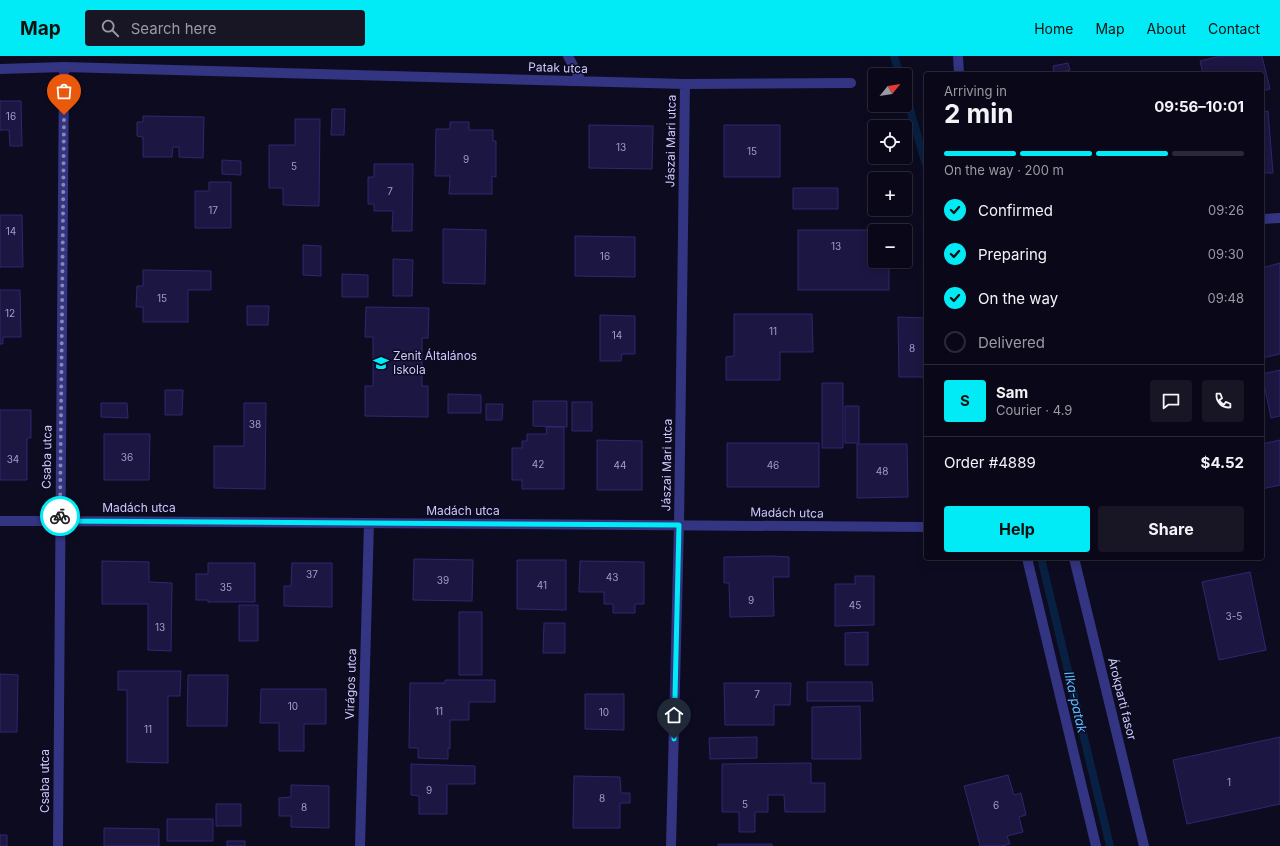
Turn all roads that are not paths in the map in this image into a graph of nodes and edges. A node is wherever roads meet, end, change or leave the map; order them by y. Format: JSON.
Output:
{"nodes":[{"id":1,"x":568,"y":56,"type":"edge"},
{"id":2,"x":958,"y":56,"type":"edge"},
{"id":3,"x":64,"y":67,"type":"junction"},
{"id":4,"x":0,"y":69,"type":"edge"},
{"id":5,"x":959,"y":72,"type":"edge"},
{"id":6,"x":581,"y":81,"type":"junction"},
{"id":7,"x":851,"y":83,"type":"dead end"},
{"id":8,"x":684,"y":84,"type":"junction"},
{"id":9,"x":1280,"y":218,"type":"edge"},
{"id":10,"x":1264,"y":219,"type":"edge"},
{"id":11,"x":60,"y":521,"type":"junction"},
{"id":12,"x":0,"y":522,"type":"edge"},
{"id":13,"x":369,"y":523,"type":"junction"},
{"id":14,"x":679,"y":525,"type":"junction"},
{"id":15,"x":924,"y":527,"type":"edge"},
{"id":16,"x":1027,"y":560,"type":"edge"},
{"id":17,"x":1074,"y":560,"type":"edge"},
{"id":18,"x":58,"y":846,"type":"edge"},
{"id":19,"x":360,"y":846,"type":"edge"},
{"id":20,"x":671,"y":846,"type":"edge"},
{"id":21,"x":1096,"y":846,"type":"edge"},
{"id":22,"x":1144,"y":846,"type":"edge"}],
"edges":[{"from":1,"to":6,"type":"street"},
{"from":2,"to":5,"type":"street"},
{"from":3,"to":4,"type":"street","name":"Patak utca"},
{"from":3,"to":6,"type":"street","name":"Patak utca"},
{"from":3,"to":11,"type":"street","name":"Csaba utca"},
{"from":6,"to":8,"type":"street","name":"Patak utca"},
{"from":7,"to":8,"type":"street","name":"Patak utca"},
{"from":8,"to":14,"type":"street","name":"Jászai Mari utca"},
{"from":9,"to":10,"type":"street"},
{"from":11,"to":12,"type":"street","name":"Madách utca"},
{"from":11,"to":13,"type":"street","name":"Madách utca"},
{"from":11,"to":18,"type":"street","name":"Csaba utca"},
{"from":13,"to":14,"type":"street","name":"Madách utca"},
{"from":13,"to":19,"type":"street","name":"Virágos utca"},
{"from":14,"to":15,"type":"street","name":"Madách utca"},
{"from":14,"to":20,"type":"street","name":"Jászai Mari utca"},
{"from":16,"to":21,"type":"street"},
{"from":17,"to":22,"type":"street","name":"Árokparti fasor"}]}
